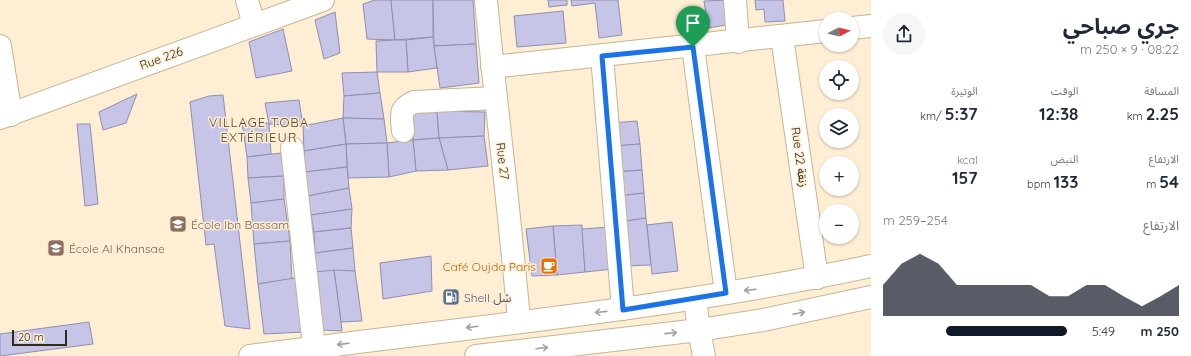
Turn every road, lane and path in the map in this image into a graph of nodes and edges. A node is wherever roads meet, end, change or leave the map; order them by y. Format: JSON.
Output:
{"nodes":[{"id":1,"x":247,"y":0,"type":"edge"},
{"id":2,"x":323,"y":0,"type":"edge"},
{"id":3,"x":486,"y":0,"type":"edge"},
{"id":4,"x":735,"y":0,"type":"edge"},
{"id":5,"x":254,"y":25,"type":"junction"},
{"id":6,"x":871,"y":26,"type":"edge"},
{"id":7,"x":859,"y":27,"type":"edge"},
{"id":8,"x":819,"y":33,"type":"edge"},
{"id":9,"x":782,"y":36,"type":"junction"},
{"id":10,"x":738,"y":42,"type":"junction"},
{"id":11,"x":0,"y":46,"type":"edge"},
{"id":12,"x":693,"y":47,"type":"junction"},
{"id":13,"x":602,"y":56,"type":"junction"},
{"id":14,"x":492,"y":67,"type":"junction"},
{"id":15,"x":495,"y":98,"type":"junction"},
{"id":16,"x":5,"y":116,"type":"edge"},
{"id":17,"x":403,"y":130,"type":"dead end"},
{"id":18,"x":292,"y":148,"type":"dead end"},
{"id":19,"x":871,"y":266,"type":"edge"},
{"id":20,"x":817,"y":278,"type":"junction"},
{"id":21,"x":726,"y":293,"type":"junction"},
{"id":22,"x":871,"y":297,"type":"edge"},
{"id":23,"x":695,"y":299,"type":"junction"},
{"id":24,"x":623,"y":310,"type":"junction"},
{"id":25,"x":519,"y":321,"type":"junction"},
{"id":26,"x":698,"y":330,"type":"junction"},
{"id":27,"x":314,"y":348,"type":"junction"},
{"id":28,"x":250,"y":356,"type":"edge"},
{"id":29,"x":476,"y":356,"type":"edge"},
{"id":30,"x":704,"y":356,"type":"edge"}],
"edges":[{"from":1,"to":5,"type":"street"},
{"from":2,"to":5,"type":"street","name":"Rue 226"},
{"from":3,"to":14,"type":"street","name":"Rue 27"},
{"from":4,"to":10,"type":"street"},
{"from":5,"to":16,"type":"street","name":"Rue 226"},
{"from":6,"to":7,"type":"street"},
{"from":8,"to":9,"type":"street"},
{"from":9,"to":10,"type":"street"},
{"from":9,"to":20,"type":"street","name":"Rue 22 زنقة"},
{"from":10,"to":12,"type":"street"},
{"from":11,"to":16,"type":"street"},
{"from":12,"to":13,"type":"street"},
{"from":12,"to":21,"type":"street"},
{"from":13,"to":14,"type":"street"},
{"from":13,"to":24,"type":"street"},
{"from":14,"to":15,"type":"street","name":"Rue 27"},
{"from":15,"to":17,"type":"street"},
{"from":15,"to":25,"type":"street","name":"Rue 27"},
{"from":18,"to":27,"type":"street"},
{"from":19,"to":20,"type":"street"},
{"from":20,"to":21,"type":"street","one_way":true},
{"from":21,"to":23,"type":"street"},
{"from":26,"to":22,"type":"street","one_way":true},
{"from":23,"to":24,"type":"street"},
{"from":23,"to":26,"type":"street"},
{"from":24,"to":25,"type":"street","one_way":true},
{"from":25,"to":27,"type":"street","one_way":true},
{"from":29,"to":26,"type":"street","one_way":true},
{"from":26,"to":30,"type":"street"},
{"from":27,"to":28,"type":"street"}]}
